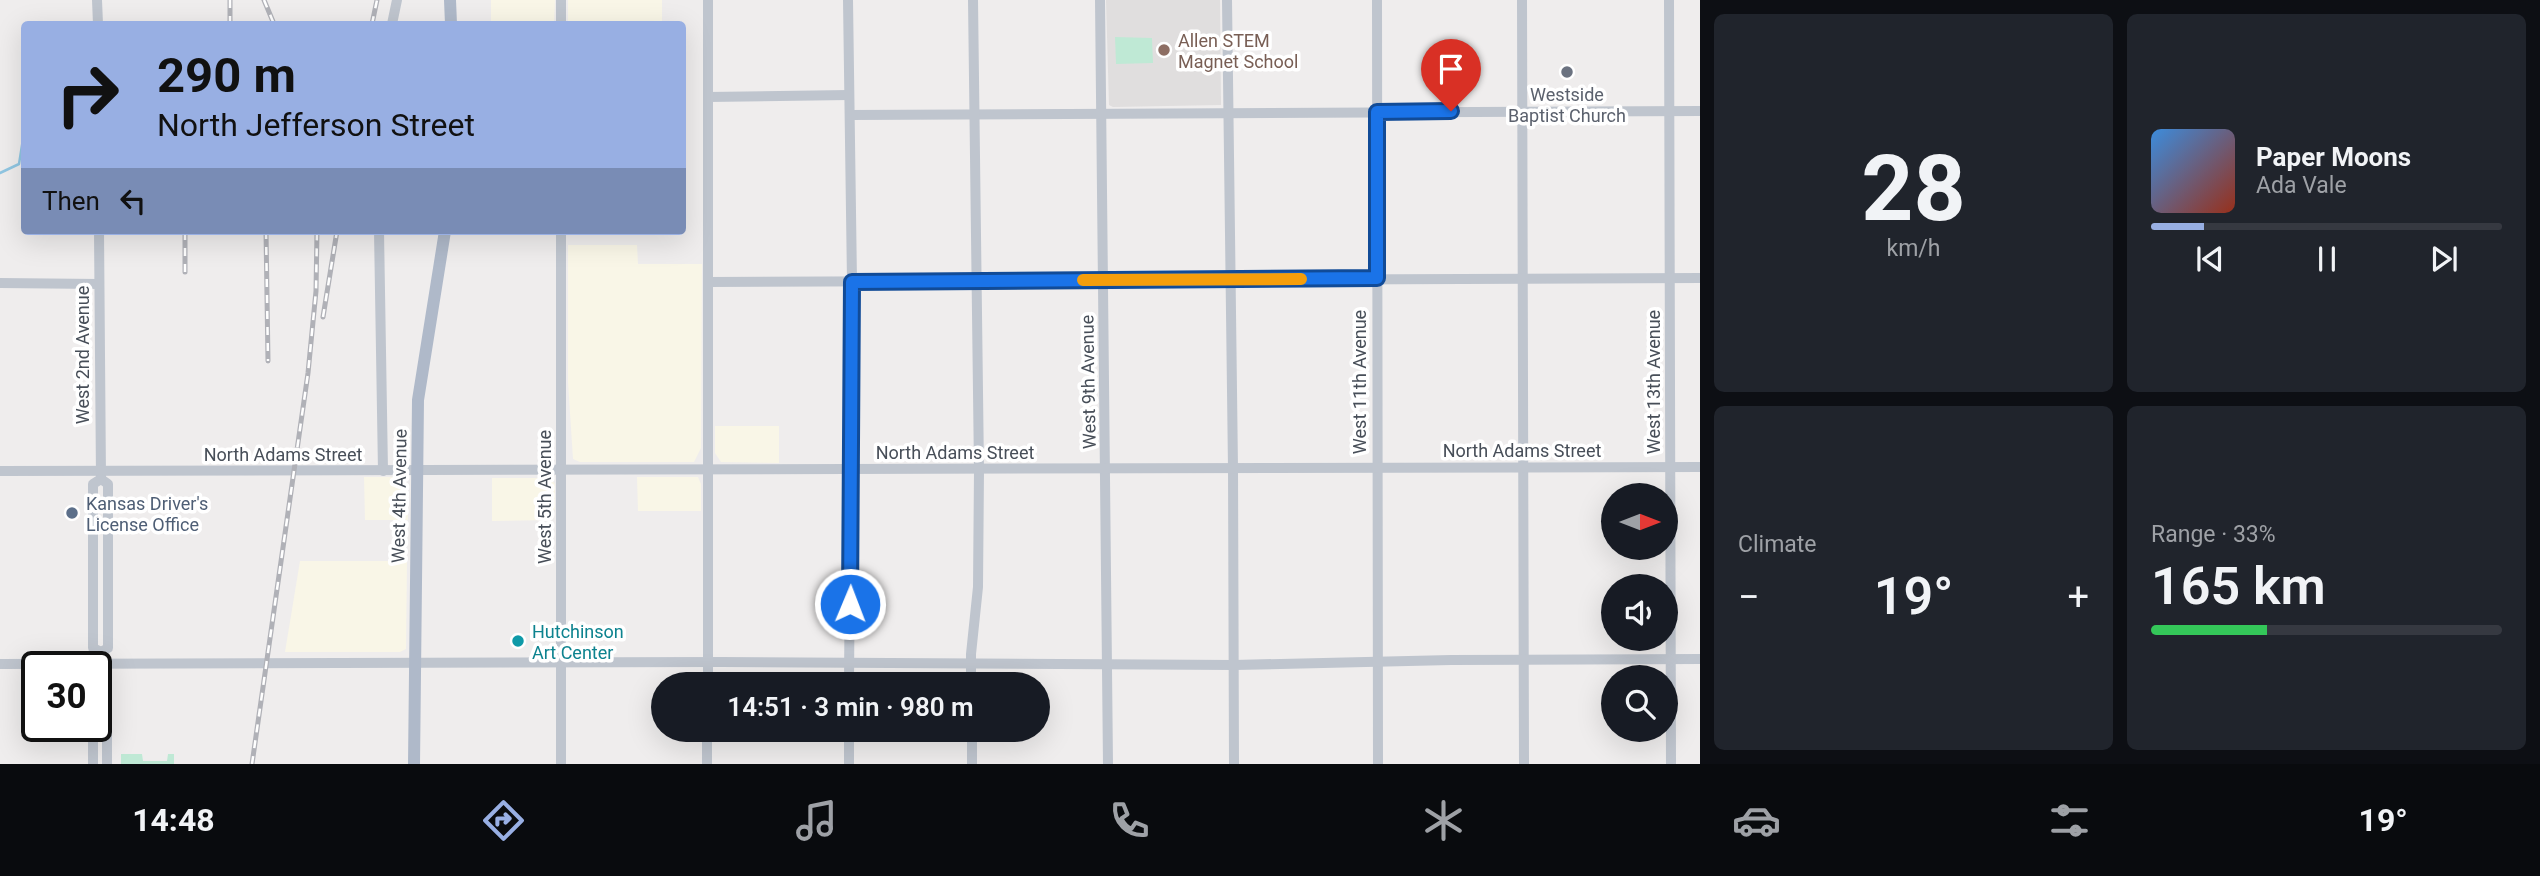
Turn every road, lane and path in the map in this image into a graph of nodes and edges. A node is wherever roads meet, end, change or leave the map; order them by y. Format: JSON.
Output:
{"nodes":[{"id":1,"x":97,"y":0,"type":"edge"},
{"id":2,"x":397,"y":0,"type":"edge"},
{"id":3,"x":450,"y":0,"type":"edge"},
{"id":4,"x":561,"y":0,"type":"edge"},
{"id":5,"x":708,"y":0,"type":"edge"},
{"id":6,"x":848,"y":0,"type":"edge"},
{"id":7,"x":973,"y":0,"type":"edge"},
{"id":8,"x":1100,"y":0,"type":"edge"},
{"id":9,"x":1227,"y":0,"type":"edge"},
{"id":10,"x":1377,"y":0,"type":"edge"},
{"id":11,"x":1522,"y":0,"type":"edge"},
{"id":12,"x":1669,"y":0,"type":"edge"},
{"id":13,"x":98,"y":21,"type":"edge"},
{"id":14,"x":393,"y":21,"type":"edge"},
{"id":15,"x":451,"y":21,"type":"edge"},
{"id":16,"x":561,"y":21,"type":"edge"},
{"id":17,"x":849,"y":95,"type":"junction"},
{"id":18,"x":708,"y":97,"type":"junction"},
{"id":19,"x":1523,"y":111,"type":"junction"},
{"id":20,"x":1669,"y":111,"type":"junction"},
{"id":21,"x":1700,"y":111,"type":"edge"},
{"id":22,"x":1228,"y":112,"type":"junction"},
{"id":23,"x":1377,"y":112,"type":"junction"},
{"id":24,"x":975,"y":113,"type":"junction"},
{"id":25,"x":1102,"y":113,"type":"junction"},
{"id":26,"x":850,"y":115,"type":"junction"},
{"id":27,"x":99,"y":235,"type":"edge"},
{"id":28,"x":379,"y":235,"type":"edge"},
{"id":29,"x":444,"y":235,"type":"edge"},
{"id":30,"x":561,"y":235,"type":"edge"},
{"id":31,"x":1377,"y":278,"type":"junction"},
{"id":32,"x":1523,"y":278,"type":"junction"},
{"id":33,"x":1670,"y":278,"type":"junction"},
{"id":34,"x":1700,"y":278,"type":"edge"},
{"id":35,"x":1230,"y":279,"type":"junction"},
{"id":36,"x":978,"y":280,"type":"junction"},
{"id":37,"x":1104,"y":280,"type":"junction"},
{"id":38,"x":0,"y":282,"type":"edge"},
{"id":39,"x":708,"y":282,"type":"junction"},
{"id":40,"x":852,"y":282,"type":"junction"},
{"id":41,"x":99,"y":284,"type":"junction"},
{"id":42,"x":1524,"y":467,"type":"junction"},
{"id":43,"x":1671,"y":467,"type":"junction"},
{"id":44,"x":1700,"y":467,"type":"edge"},
{"id":45,"x":1233,"y":468,"type":"junction"},
{"id":46,"x":1377,"y":468,"type":"junction"},
{"id":47,"x":1106,"y":469,"type":"junction"},
{"id":48,"x":561,"y":470,"type":"junction"},
{"id":49,"x":708,"y":470,"type":"junction"},
{"id":50,"x":851,"y":470,"type":"junction"},
{"id":51,"x":979,"y":470,"type":"junction"},
{"id":52,"x":0,"y":471,"type":"edge"},
{"id":53,"x":383,"y":471,"type":"junction"},
{"id":54,"x":416,"y":471,"type":"junction"},
{"id":55,"x":101,"y":475,"type":"junction"},
{"id":56,"x":107,"y":651,"type":"edge"},
{"id":57,"x":1671,"y":659,"type":"junction"},
{"id":58,"x":1524,"y":660,"type":"junction"},
{"id":59,"x":1700,"y":660,"type":"edge"},
{"id":60,"x":708,"y":662,"type":"junction"},
{"id":61,"x":414,"y":663,"type":"junction"},
{"id":62,"x":561,"y":663,"type":"junction"},
{"id":63,"x":849,"y":663,"type":"junction"},
{"id":64,"x":971,"y":663,"type":"junction"},
{"id":65,"x":1378,"y":663,"type":"junction"},
{"id":66,"x":0,"y":664,"type":"edge"},
{"id":67,"x":21,"y":664,"type":"edge"},
{"id":68,"x":1108,"y":664,"type":"junction"},
{"id":69,"x":112,"y":665,"type":"edge"},
{"id":70,"x":1234,"y":665,"type":"junction"},
{"id":71,"x":708,"y":672,"type":"edge"},
{"id":72,"x":849,"y":672,"type":"edge"},
{"id":73,"x":971,"y":672,"type":"edge"},
{"id":74,"x":93,"y":742,"type":"edge"},
{"id":75,"x":107,"y":742,"type":"edge"},
{"id":76,"x":707,"y":742,"type":"edge"},
{"id":77,"x":849,"y":742,"type":"edge"},
{"id":78,"x":972,"y":742,"type":"edge"},
{"id":79,"x":93,"y":764,"type":"edge"},
{"id":80,"x":107,"y":764,"type":"edge"},
{"id":81,"x":414,"y":764,"type":"edge"},
{"id":82,"x":561,"y":764,"type":"edge"},
{"id":83,"x":707,"y":764,"type":"edge"},
{"id":84,"x":849,"y":764,"type":"edge"},
{"id":85,"x":972,"y":764,"type":"edge"},
{"id":86,"x":1108,"y":764,"type":"edge"},
{"id":87,"x":1234,"y":764,"type":"edge"},
{"id":88,"x":1378,"y":764,"type":"edge"},
{"id":89,"x":1524,"y":764,"type":"edge"},
{"id":90,"x":1671,"y":764,"type":"edge"}],
"edges":[{"from":1,"to":13,"type":"street"},
{"from":2,"to":14,"type":"street"},
{"from":3,"to":15,"type":"main road"},
{"from":4,"to":16,"type":"street"},
{"from":5,"to":18,"type":"street"},
{"from":6,"to":17,"type":"street"},
{"from":7,"to":24,"type":"street"},
{"from":8,"to":25,"type":"street","name":"West 9th Avenue"},
{"from":9,"to":22,"type":"street"},
{"from":10,"to":23,"type":"street","name":"West 11th Avenue"},
{"from":11,"to":19,"type":"street"},
{"from":12,"to":20,"type":"street","name":"West 13th Avenue"},
{"from":17,"to":18,"type":"street"},
{"from":17,"to":26,"type":"street"},
{"from":18,"to":39,"type":"street"},
{"from":19,"to":20,"type":"street"},
{"from":19,"to":23,"type":"street"},
{"from":19,"to":32,"type":"street"},
{"from":20,"to":21,"type":"street"},
{"from":20,"to":33,"type":"street","name":"West 13th Avenue"},
{"from":22,"to":23,"type":"street"},
{"from":22,"to":25,"type":"street"},
{"from":22,"to":35,"type":"street"},
{"from":23,"to":31,"type":"street","name":"West 11th Avenue"},
{"from":24,"to":25,"type":"street"},
{"from":24,"to":26,"type":"street"},
{"from":24,"to":36,"type":"street"},
{"from":25,"to":37,"type":"street","name":"West 9th Avenue"},
{"from":26,"to":40,"type":"street"},
{"from":27,"to":41,"type":"street","name":"West 2nd Avenue"},
{"from":28,"to":53,"type":"street"},
{"from":29,"to":54,"type":"main road","name":"West 4th Avenue"},
{"from":30,"to":48,"type":"street","name":"West 5th Avenue"},
{"from":31,"to":32,"type":"street"},
{"from":31,"to":35,"type":"street"},
{"from":31,"to":46,"type":"street","name":"West 11th Avenue"},
{"from":32,"to":33,"type":"street"},
{"from":32,"to":42,"type":"street"},
{"from":33,"to":34,"type":"street"},
{"from":33,"to":43,"type":"street","name":"West 13th Avenue"},
{"from":35,"to":37,"type":"street"},
{"from":35,"to":45,"type":"street"},
{"from":36,"to":37,"type":"street"},
{"from":36,"to":40,"type":"street"},
{"from":36,"to":51,"type":"street"},
{"from":37,"to":47,"type":"street","name":"West 9th Avenue"},
{"from":38,"to":41,"type":"street"},
{"from":39,"to":40,"type":"street"},
{"from":39,"to":49,"type":"street"},
{"from":40,"to":50,"type":"street"},
{"from":41,"to":55,"type":"street","name":"West 2nd Avenue"},
{"from":42,"to":43,"type":"street","name":"North Adams Street"},
{"from":42,"to":46,"type":"street","name":"North Adams Street"},
{"from":42,"to":58,"type":"street"},
{"from":43,"to":44,"type":"street","name":"North Adams Street"},
{"from":43,"to":57,"type":"street","name":"West 13th Avenue"},
{"from":45,"to":46,"type":"street","name":"North Adams Street"},
{"from":45,"to":47,"type":"street","name":"North Adams Street"},
{"from":45,"to":70,"type":"street"},
{"from":46,"to":65,"type":"street","name":"West 11th Avenue"},
{"from":47,"to":51,"type":"street","name":"North Adams Street"},
{"from":47,"to":68,"type":"street","name":"West 9th Avenue"},
{"from":48,"to":49,"type":"street","name":"North Adams Street"},
{"from":48,"to":54,"type":"street","name":"North Adams Street"},
{"from":48,"to":62,"type":"street","name":"West 5th Avenue"},
{"from":49,"to":50,"type":"street","name":"North Adams Street"},
{"from":49,"to":60,"type":"street"},
{"from":50,"to":51,"type":"street","name":"North Adams Street"},
{"from":50,"to":63,"type":"street"},
{"from":51,"to":64,"type":"street"},
{"from":52,"to":55,"type":"street","name":"North Adams Street"},
{"from":53,"to":54,"type":"street","name":"North Adams Street"},
{"from":53,"to":55,"type":"street","name":"North Adams Street"},
{"from":54,"to":61,"type":"main road","name":"West 4th Avenue"},
{"from":55,"to":56,"type":"street","name":"West 2nd Avenue"},
{"from":57,"to":58,"type":"street"},
{"from":57,"to":59,"type":"street"},
{"from":57,"to":90,"type":"street","name":"West 13th Avenue"},
{"from":58,"to":65,"type":"street"},
{"from":58,"to":89,"type":"street"},
{"from":60,"to":62,"type":"street"},
{"from":60,"to":63,"type":"street"},
{"from":60,"to":71,"type":"street"},
{"from":61,"to":62,"type":"street"},
{"from":61,"to":69,"type":"street"},
{"from":61,"to":81,"type":"main road","name":"West 4th Avenue"},
{"from":62,"to":82,"type":"street","name":"West 5th Avenue"},
{"from":63,"to":64,"type":"street"},
{"from":63,"to":72,"type":"street"},
{"from":64,"to":68,"type":"street"},
{"from":64,"to":73,"type":"street"},
{"from":65,"to":70,"type":"street"},
{"from":65,"to":88,"type":"street","name":"West 11th Avenue"},
{"from":66,"to":67,"type":"street"},
{"from":68,"to":70,"type":"street"},
{"from":68,"to":86,"type":"street","name":"West 9th Avenue"},
{"from":70,"to":87,"type":"street"},
{"from":74,"to":79,"type":"street"},
{"from":75,"to":80,"type":"street","name":"West 2nd Avenue"},
{"from":76,"to":83,"type":"street"},
{"from":77,"to":84,"type":"street"},
{"from":78,"to":85,"type":"street"}]}
